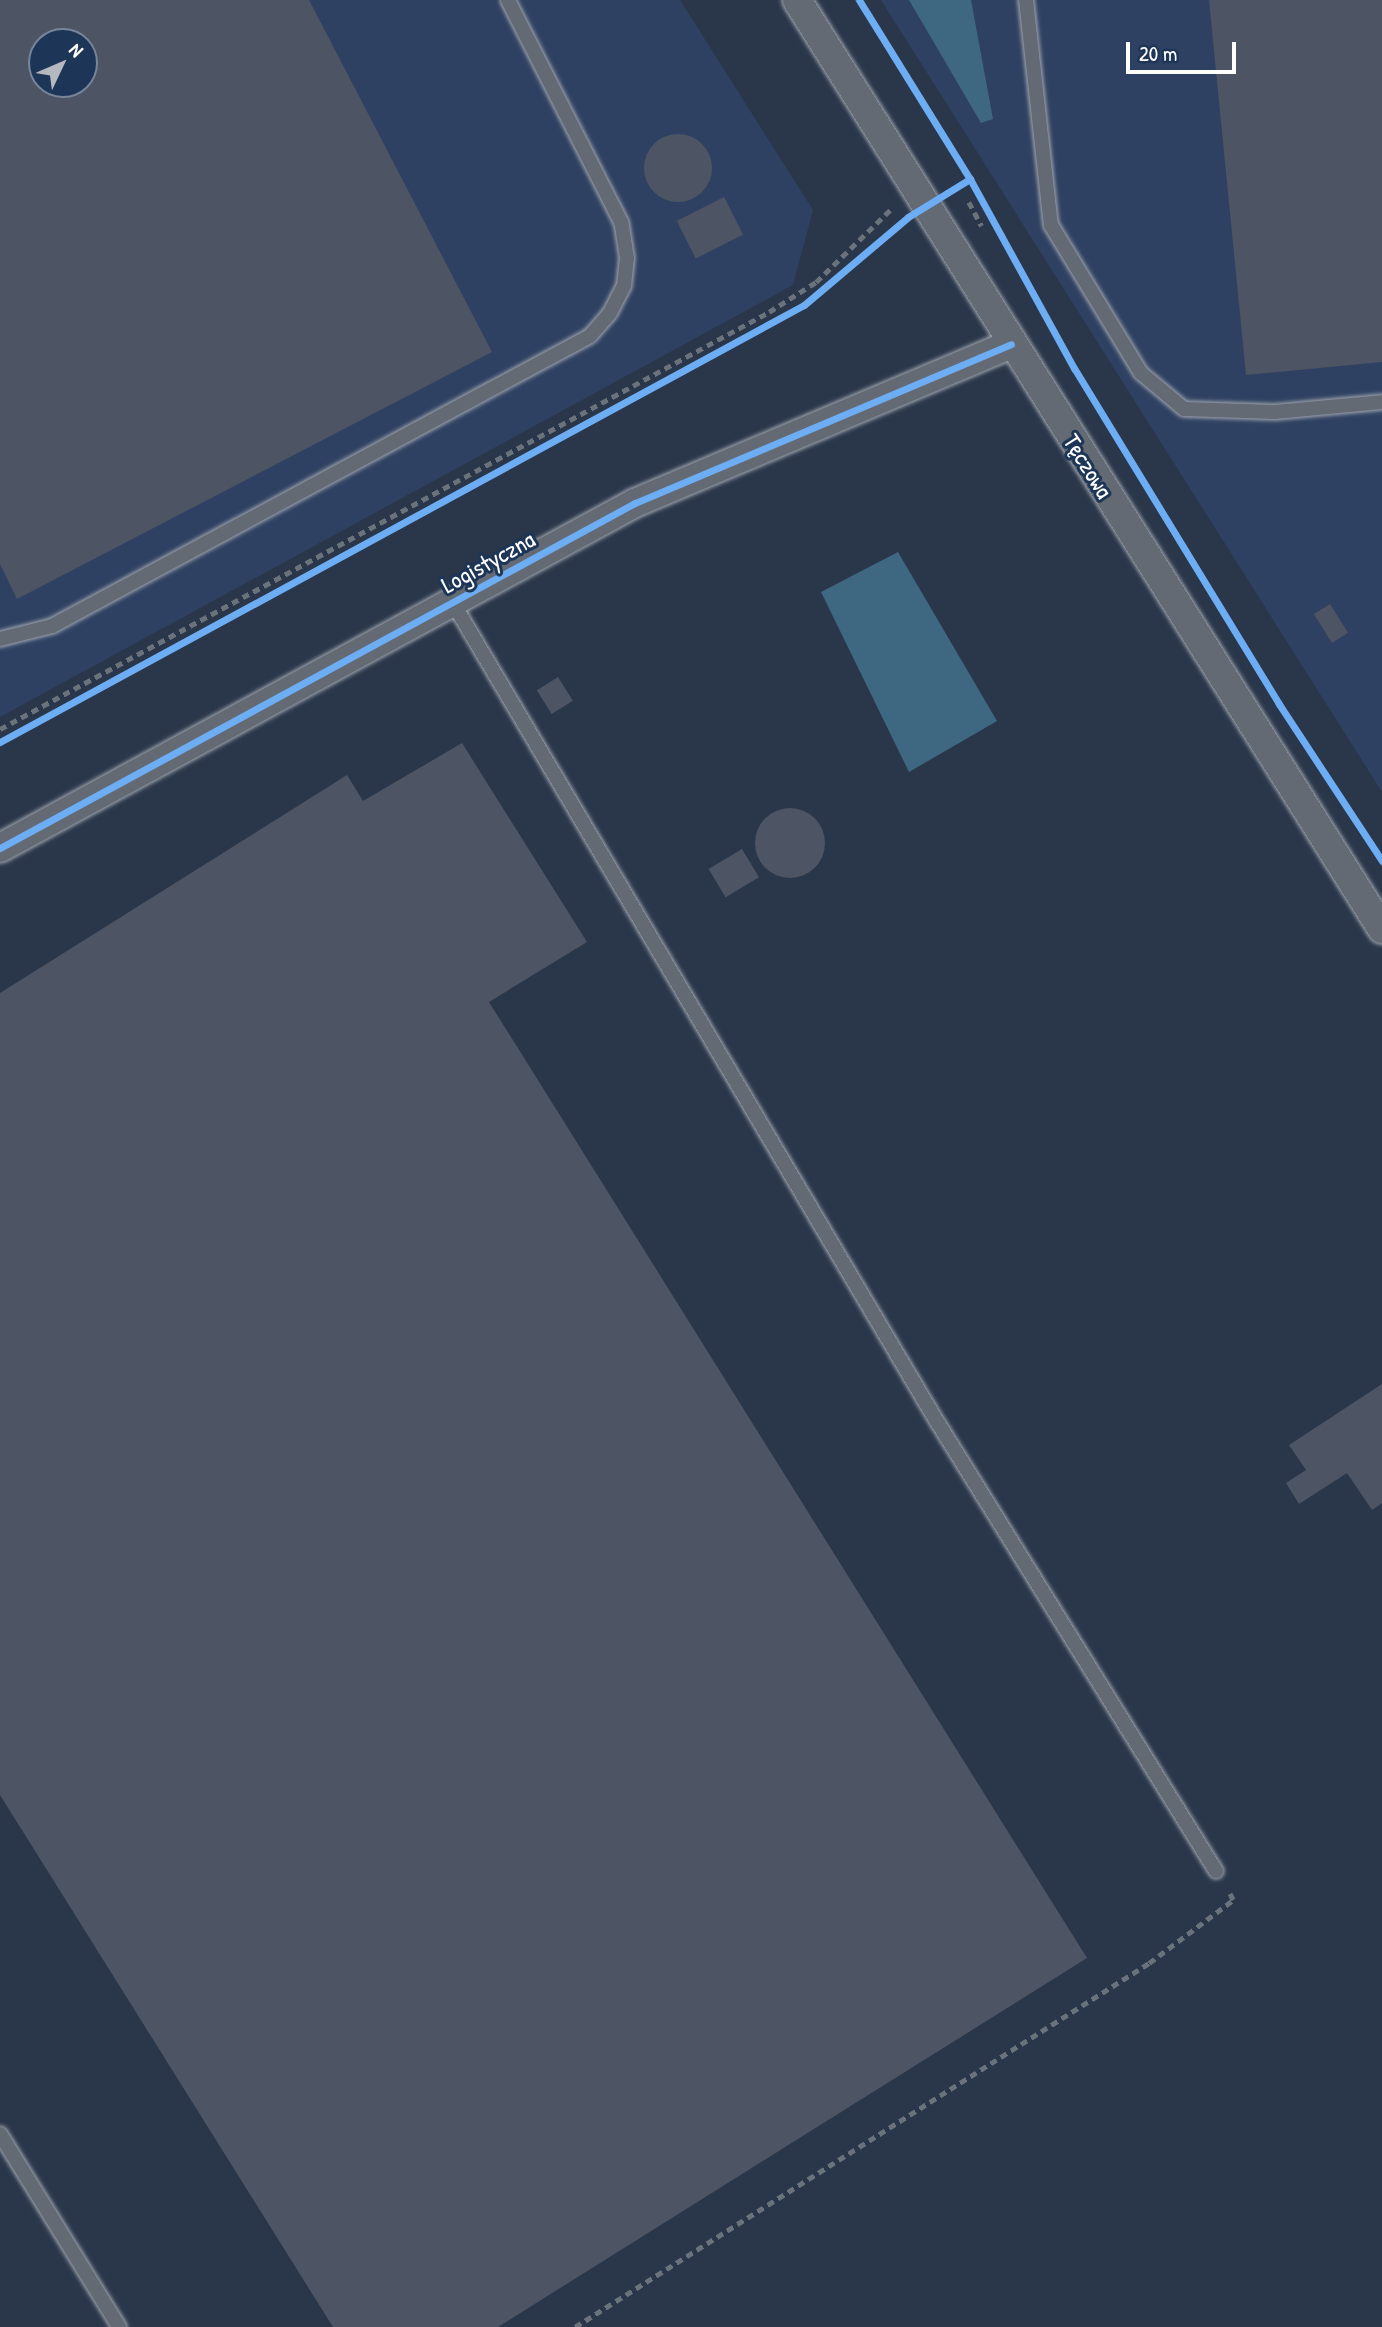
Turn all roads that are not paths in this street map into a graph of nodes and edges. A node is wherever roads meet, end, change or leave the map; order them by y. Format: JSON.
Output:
{"nodes":[{"id":1,"x":508,"y":0,"type":"edge"},
{"id":2,"x":797,"y":0,"type":"edge"},
{"id":3,"x":1026,"y":0,"type":"edge"},
{"id":4,"x":1011,"y":344,"type":"junction"},
{"id":5,"x":1382,"y":401,"type":"edge"},
{"id":6,"x":453,"y":603,"type":"junction"},
{"id":7,"x":0,"y":639,"type":"edge"},
{"id":8,"x":0,"y":848,"type":"edge"},
{"id":9,"x":1382,"y":929,"type":"edge"},
{"id":10,"x":1216,"y":1871,"type":"road end"},
{"id":11,"x":0,"y":2134,"type":"edge"},
{"id":12,"x":119,"y":2327,"type":"edge"}],
"edges":[{"from":1,"to":7,"type":"lane"},
{"from":2,"to":4,"type":"street","name":"Tęczowa"},
{"from":3,"to":5,"type":"lane"},
{"from":4,"to":6,"type":"street","name":"Logistyczna"},
{"from":4,"to":9,"type":"street","name":"Tęczowa"},
{"from":6,"to":8,"type":"street","name":"Logistyczna"},
{"from":6,"to":10,"type":"lane"},
{"from":11,"to":12,"type":"lane"}]}
